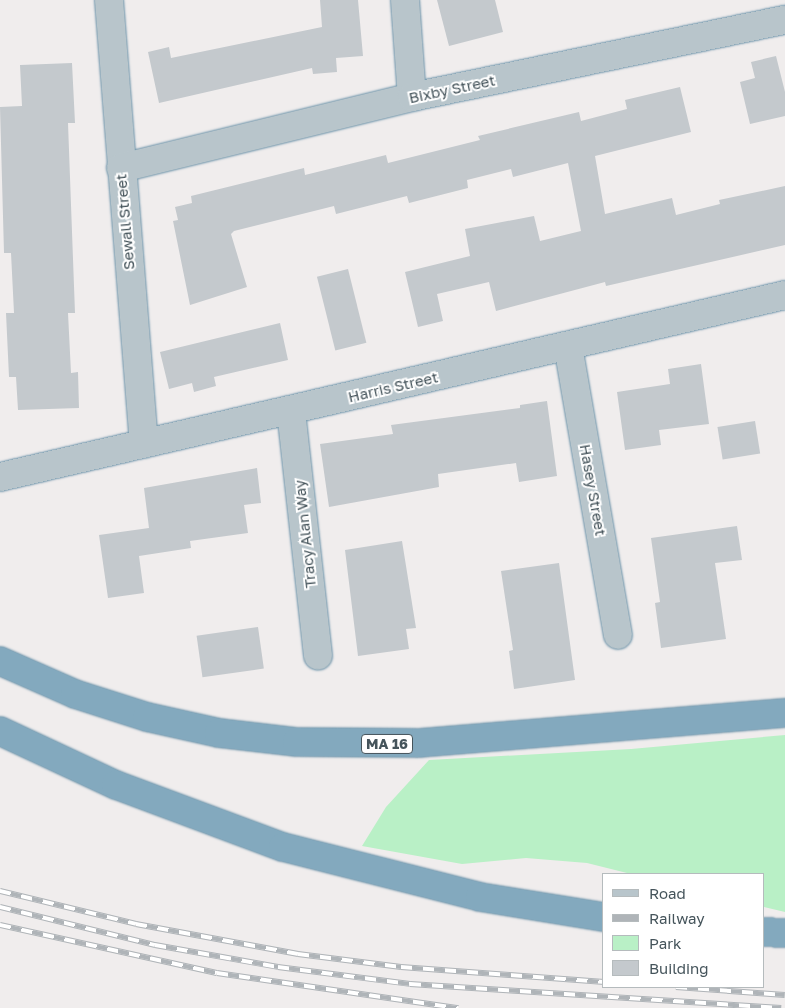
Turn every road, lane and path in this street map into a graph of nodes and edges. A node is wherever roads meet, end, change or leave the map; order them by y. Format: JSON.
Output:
{"nodes":[{"id":1,"x":109,"y":0,"type":"edge"},
{"id":2,"x":405,"y":0,"type":"edge"},
{"id":3,"x":785,"y":20,"type":"edge"},
{"id":4,"x":412,"y":97,"type":"junction"},
{"id":5,"x":120,"y":168,"type":"junction"},
{"id":6,"x":785,"y":294,"type":"edge"},
{"id":7,"x":568,"y":346,"type":"junction"},
{"id":8,"x":291,"y":411,"type":"junction"},
{"id":9,"x":144,"y":444,"type":"junction"},
{"id":10,"x":0,"y":477,"type":"edge"},
{"id":11,"x":618,"y":634,"type":"dead end"},
{"id":12,"x":318,"y":656,"type":"dead end"},
{"id":13,"x":0,"y":661,"type":"edge"},
{"id":14,"x":785,"y":713,"type":"edge"},
{"id":15,"x":0,"y":731,"type":"edge"},
{"id":16,"x":602,"y":918,"type":"edge"},
{"id":17,"x":765,"y":932,"type":"edge"},
{"id":18,"x":785,"y":933,"type":"edge"}],
"edges":[{"from":1,"to":5,"type":"street","name":"Sewall Street"},
{"from":2,"to":4,"type":"street"},
{"from":3,"to":4,"type":"street","name":"Bixby Street"},
{"from":4,"to":5,"type":"street","name":"Bixby Street"},
{"from":5,"to":9,"type":"street","name":"Sewall Street"},
{"from":6,"to":7,"type":"street","name":"Harris Street"},
{"from":7,"to":8,"type":"street","name":"Harris Street"},
{"from":7,"to":11,"type":"street","name":"Hasey Street"},
{"from":8,"to":9,"type":"street","name":"Harris Street"},
{"from":8,"to":12,"type":"street","name":"Tracy Alan Way"},
{"from":9,"to":10,"type":"street","name":"Harris Street"},
{"from":13,"to":14,"type":"highway","number":"MA 16"},
{"from":15,"to":16,"type":"highway"},
{"from":17,"to":18,"type":"highway"}]}
